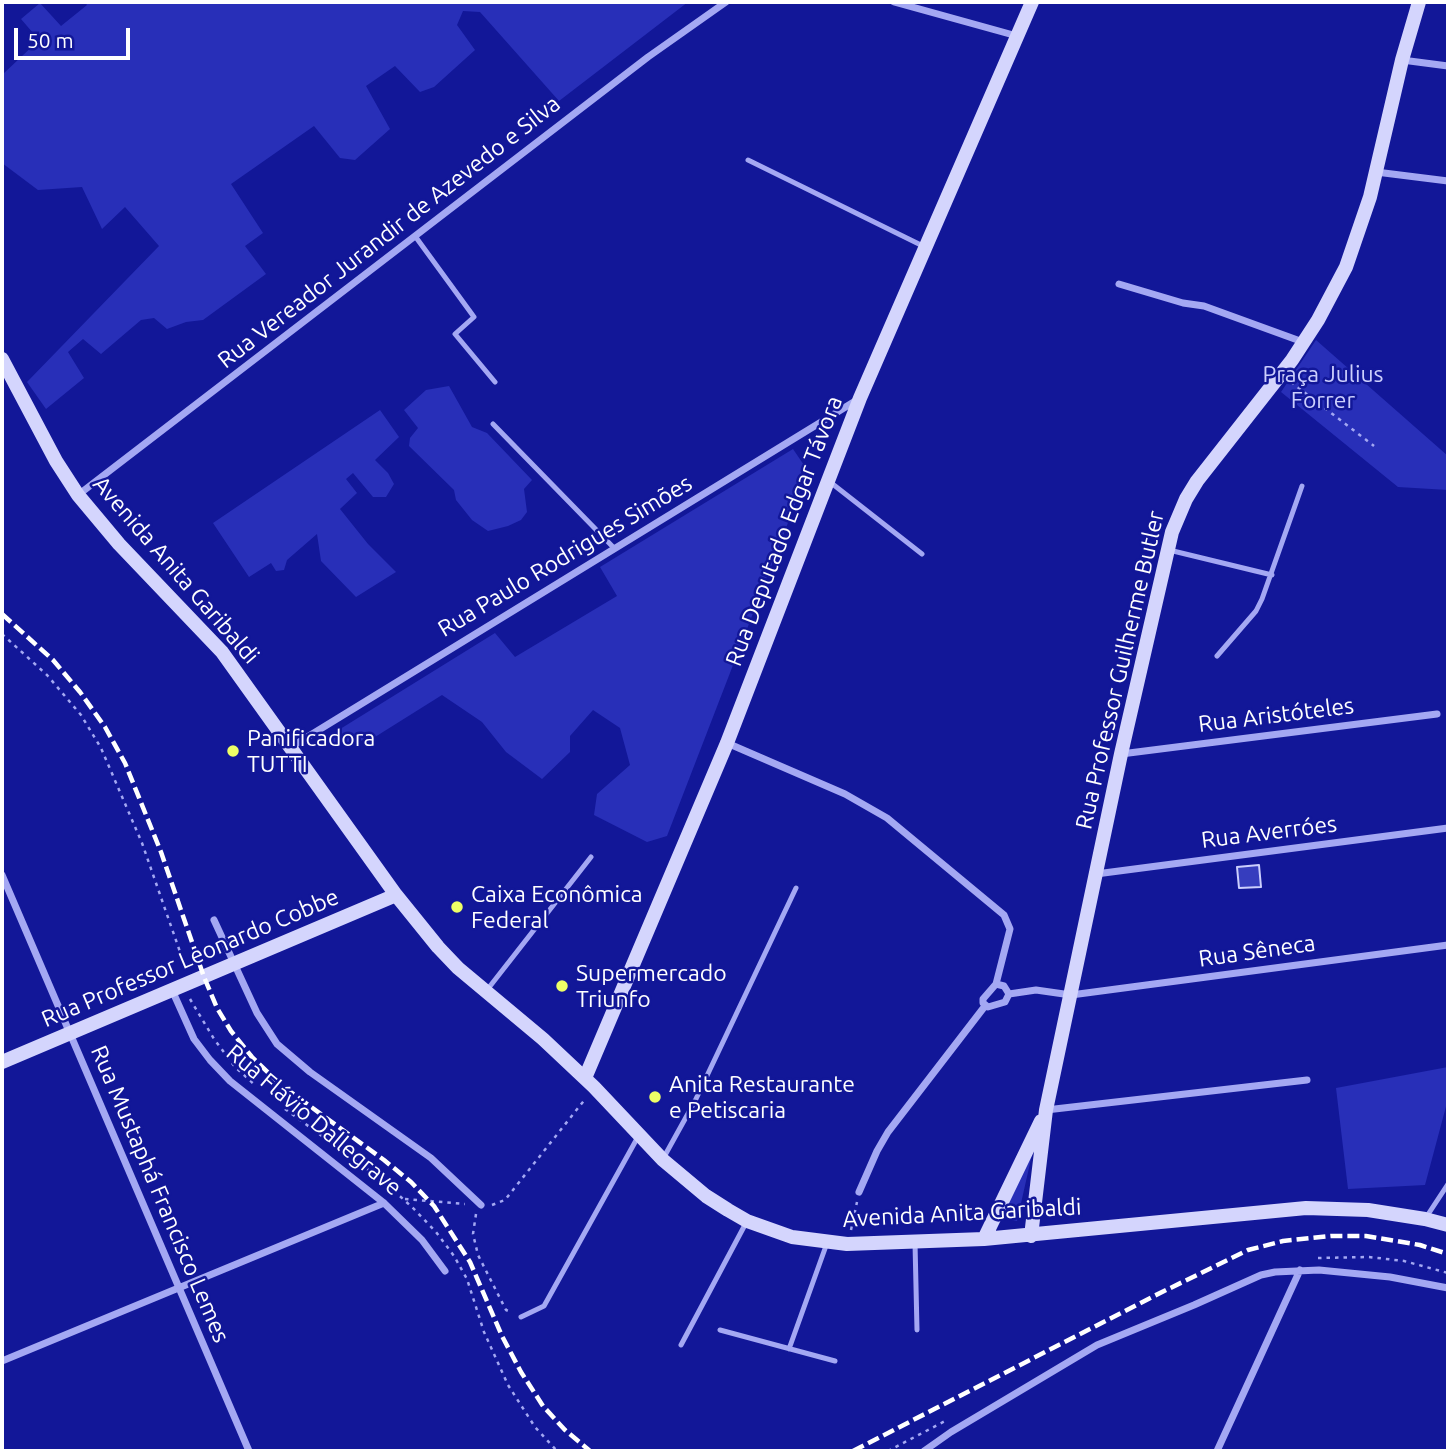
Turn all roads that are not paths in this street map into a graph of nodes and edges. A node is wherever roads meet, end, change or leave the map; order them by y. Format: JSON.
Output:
{"nodes":[{"id":1,"x":726,"y":2,"type":"edge"},
{"id":2,"x":894,"y":2,"type":"edge"},
{"id":3,"x":1032,"y":2,"type":"edge"},
{"id":4,"x":1419,"y":2,"type":"edge"},
{"id":5,"x":1017,"y":36,"type":"junction"},
{"id":6,"x":1402,"y":60,"type":"junction"},
{"id":7,"x":1448,"y":66,"type":"edge"},
{"id":8,"x":748,"y":160,"type":"dead end"},
{"id":9,"x":1376,"y":172,"type":"junction"},
{"id":10,"x":1448,"y":181,"type":"edge"},
{"id":11,"x":415,"y":236,"type":"junction"},
{"id":12,"x":925,"y":247,"type":"junction"},
{"id":13,"x":1119,"y":284,"type":"dead end"},
{"id":14,"x":1304,"y":342,"type":"junction"},
{"id":15,"x":2,"y":359,"type":"edge"},
{"id":16,"x":495,"y":382,"type":"dead end"},
{"id":17,"x":860,"y":398,"type":"junction"},
{"id":18,"x":493,"y":425,"type":"dead end"},
{"id":19,"x":828,"y":480,"type":"junction"},
{"id":20,"x":1302,"y":486,"type":"dead end"},
{"id":21,"x":78,"y":495,"type":"junction"},
{"id":22,"x":614,"y":548,"type":"junction"},
{"id":23,"x":1167,"y":549,"type":"junction"},
{"id":24,"x":922,"y":554,"type":"dead end"},
{"id":25,"x":1272,"y":575,"type":"junction"},
{"id":26,"x":1217,"y":656,"type":"dead end"},
{"id":27,"x":1437,"y":714,"type":"dead end"},
{"id":28,"x":727,"y":743,"type":"junction"},
{"id":29,"x":291,"y":747,"type":"junction"},
{"id":30,"x":1121,"y":754,"type":"junction"},
{"id":31,"x":1448,"y":828,"type":"edge"},
{"id":32,"x":592,"y":857,"type":"dead end"},
{"id":33,"x":1095,"y":874,"type":"junction"},
{"id":34,"x":2,"y":875,"type":"edge"},
{"id":35,"x":796,"y":888,"type":"dead end"},
{"id":36,"x":396,"y":895,"type":"junction"},
{"id":37,"x":214,"y":920,"type":"dead end"},
{"id":38,"x":1448,"y":945,"type":"edge"},
{"id":39,"x":235,"y":964,"type":"junction"},
{"id":40,"x":996,"y":984,"type":"junction"},
{"id":41,"x":172,"y":990,"type":"junction"},
{"id":42,"x":485,"y":992,"type":"junction"},
{"id":43,"x":1009,"y":994,"type":"junction"},
{"id":44,"x":1071,"y":995,"type":"junction"},
{"id":45,"x":985,"y":1006,"type":"junction"},
{"id":46,"x":70,"y":1033,"type":"junction"},
{"id":47,"x":2,"y":1062,"type":"edge"},
{"id":48,"x":1307,"y":1080,"type":"dead end"},
{"id":49,"x":589,"y":1083,"type":"junction"},
{"id":50,"x":1046,"y":1110,"type":"junction"},
{"id":51,"x":639,"y":1135,"type":"junction"},
{"id":52,"x":663,"y":1160,"type":"junction"},
{"id":53,"x":1448,"y":1184,"type":"edge"},
{"id":54,"x":859,"y":1192,"type":"road end"},
{"id":55,"x":384,"y":1203,"type":"junction"},
{"id":56,"x":481,"y":1205,"type":"road end"},
{"id":57,"x":1425,"y":1219,"type":"junction"},
{"id":58,"x":747,"y":1221,"type":"junction"},
{"id":59,"x":1448,"y":1225,"type":"edge"},
{"id":60,"x":1031,"y":1236,"type":"junction"},
{"id":61,"x":984,"y":1239,"type":"junction"},
{"id":62,"x":827,"y":1243,"type":"junction"},
{"id":63,"x":915,"y":1243,"type":"junction"},
{"id":64,"x":1300,"y":1270,"type":"junction"},
{"id":65,"x":445,"y":1271,"type":"dead end"},
{"id":66,"x":179,"y":1287,"type":"junction"},
{"id":67,"x":1448,"y":1288,"type":"edge"},
{"id":68,"x":521,"y":1317,"type":"road end"},
{"id":69,"x":720,"y":1330,"type":"dead end"},
{"id":70,"x":917,"y":1330,"type":"dead end"},
{"id":71,"x":681,"y":1345,"type":"dead end"},
{"id":72,"x":789,"y":1349,"type":"junction"},
{"id":73,"x":2,"y":1361,"type":"edge"},
{"id":74,"x":835,"y":1361,"type":"dead end"},
{"id":75,"x":249,"y":1451,"type":"edge"},
{"id":76,"x":924,"y":1451,"type":"edge"},
{"id":77,"x":1217,"y":1451,"type":"edge"}],
"edges":[{"from":1,"to":11,"type":"street","name":"Rua Vereador Jurandir de Azevedo e Silva"},
{"from":2,"to":5,"type":"street"},
{"from":3,"to":5,"type":"main road","name":"Rua Deputado Edgar Távora"},
{"from":4,"to":6,"type":"main road","name":"Rua Professor Guilherme Butler"},
{"from":5,"to":12,"type":"main road","name":"Rua Deputado Edgar Távora"},
{"from":6,"to":7,"type":"street"},
{"from":6,"to":9,"type":"main road","name":"Rua Professor Guilherme Butler"},
{"from":8,"to":12,"type":"lane"},
{"from":9,"to":10,"type":"street"},
{"from":9,"to":14,"type":"main road","name":"Rua Professor Guilherme Butler"},
{"from":11,"to":16,"type":"lane"},
{"from":11,"to":21,"type":"street","name":"Rua Vereador Jurandir de Azevedo e Silva"},
{"from":12,"to":17,"type":"main road","name":"Rua Deputado Edgar Távora"},
{"from":13,"to":14,"type":"street"},
{"from":14,"to":23,"type":"main road","name":"Rua Professor Guilherme Butler"},
{"from":15,"to":21,"type":"main road","name":"Avenida Anita Garibaldi"},
{"from":17,"to":19,"type":"main road","name":"Rua Deputado Edgar Távora"},
{"from":17,"to":22,"type":"street","name":"Rua Paulo Rodrigues Simões"},
{"from":18,"to":22,"type":"lane"},
{"from":19,"to":24,"type":"lane"},
{"from":19,"to":28,"type":"main road","name":"Rua Deputado Edgar Távora"},
{"from":20,"to":25,"type":"lane"},
{"from":21,"to":29,"type":"main road","name":"Avenida Anita Garibaldi"},
{"from":22,"to":29,"type":"street","name":"Rua Paulo Rodrigues Simões"},
{"from":23,"to":25,"type":"lane"},
{"from":23,"to":30,"type":"main road","name":"Rua Professor Guilherme Butler"},
{"from":25,"to":26,"type":"lane"},
{"from":27,"to":30,"type":"street","name":"Rua Aristóteles"},
{"from":28,"to":40,"type":"street"},
{"from":28,"to":49,"type":"main road","name":"Rua Deputado Edgar Távora"},
{"from":29,"to":36,"type":"main road","name":"Avenida Anita Garibaldi"},
{"from":30,"to":33,"type":"main road","name":"Rua Professor Guilherme Butler"},
{"from":31,"to":33,"type":"street","name":"Rua Averróes"},
{"from":32,"to":42,"type":"lane"},
{"from":33,"to":44,"type":"main road","name":"Rua Professor Guilherme Butler"},
{"from":34,"to":46,"type":"street","name":"Rua Mustaphá Francisco Lemes"},
{"from":35,"to":52,"type":"lane"},
{"from":36,"to":39,"type":"main road","name":"Rua Professor Leonardo Cobbe"},
{"from":36,"to":42,"type":"main road","name":"Avenida Anita Garibaldi"},
{"from":37,"to":39,"type":"street","name":"Rua Flávio Dallegrave"},
{"from":38,"to":44,"type":"street","name":"Rua Sêneca"},
{"from":39,"to":41,"type":"main road","name":"Rua Professor Leonardo Cobbe"},
{"from":39,"to":56,"type":"street","name":"Rua Flávio Dallegrave"},
{"from":40,"to":43,"type":"street"},
{"from":40,"to":45,"type":"street"},
{"from":41,"to":46,"type":"main road","name":"Rua Professor Leonardo Cobbe"},
{"from":41,"to":55,"type":"street","name":"Rua Flávio Dallegrave"},
{"from":42,"to":49,"type":"main road","name":"Avenida Anita Garibaldi"},
{"from":43,"to":44,"type":"street","name":"Rua Sêneca"},
{"from":43,"to":45,"type":"street"},
{"from":44,"to":50,"type":"main road","name":"Rua Professor Guilherme Butler"},
{"from":45,"to":54,"type":"street"},
{"from":46,"to":47,"type":"main road","name":"Rua Professor Leonardo Cobbe"},
{"from":46,"to":66,"type":"street","name":"Rua Mustaphá Francisco Lemes"},
{"from":48,"to":50,"type":"street"},
{"from":49,"to":51,"type":"main road","name":"Avenida Anita Garibaldi"},
{"from":50,"to":60,"type":"main road","name":"Rua Professor Guilherme Butler"},
{"from":50,"to":61,"type":"main road","name":"Rua Professor Guilherme Butler"},
{"from":51,"to":52,"type":"main road","name":"Avenida Anita Garibaldi"},
{"from":51,"to":68,"type":"lane"},
{"from":52,"to":58,"type":"main road","name":"Avenida Anita Garibaldi"},
{"from":53,"to":57,"type":"lane"},
{"from":55,"to":65,"type":"street","name":"Rua Flávio Dallegrave"},
{"from":55,"to":66,"type":"street"},
{"from":57,"to":59,"type":"main road","name":"Avenida Anita Garibaldi"},
{"from":57,"to":60,"type":"main road","name":"Avenida Anita Garibaldi"},
{"from":58,"to":62,"type":"main road","name":"Avenida Anita Garibaldi"},
{"from":58,"to":71,"type":"lane"},
{"from":60,"to":61,"type":"main road","name":"Avenida Anita Garibaldi"},
{"from":61,"to":63,"type":"main road","name":"Avenida Anita Garibaldi"},
{"from":62,"to":63,"type":"main road","name":"Avenida Anita Garibaldi"},
{"from":62,"to":72,"type":"lane"},
{"from":63,"to":70,"type":"lane"},
{"from":64,"to":67,"type":"street"},
{"from":64,"to":76,"type":"street"},
{"from":64,"to":77,"type":"street"},
{"from":66,"to":73,"type":"street"},
{"from":66,"to":75,"type":"street","name":"Rua Mustaphá Francisco Lemes"},
{"from":69,"to":72,"type":"lane"},
{"from":72,"to":74,"type":"lane"}]}
